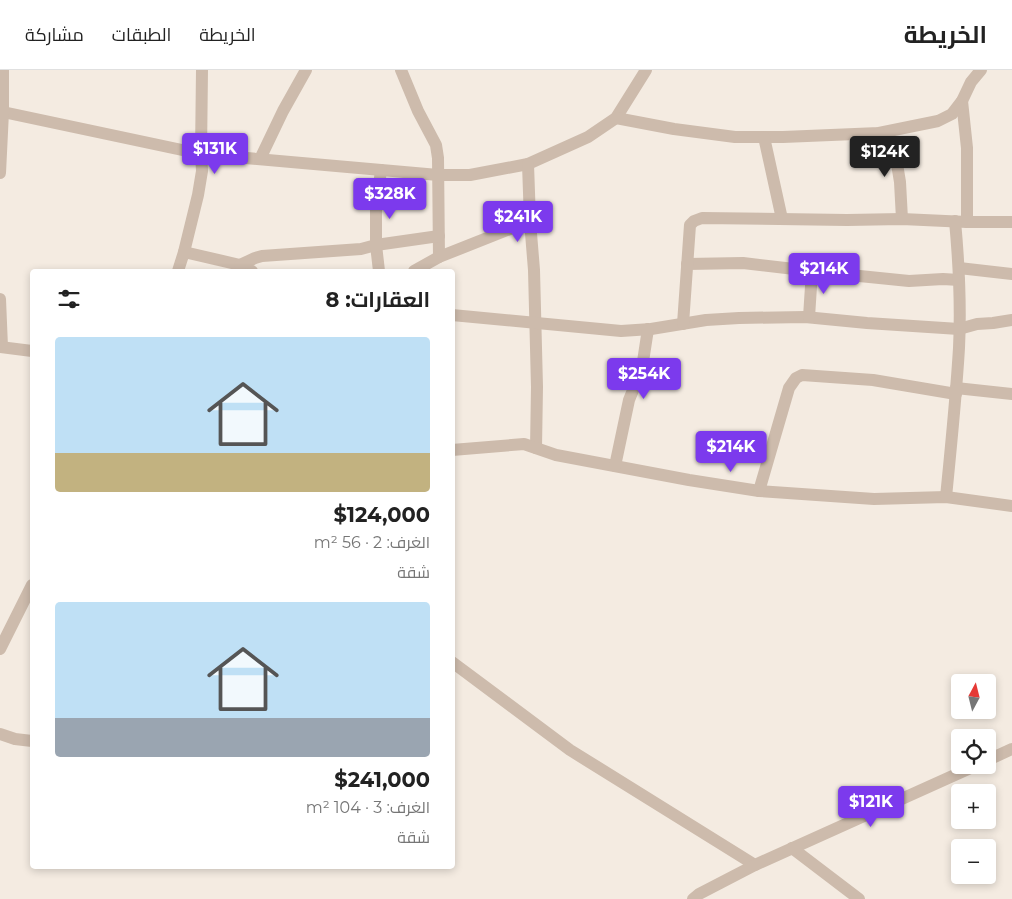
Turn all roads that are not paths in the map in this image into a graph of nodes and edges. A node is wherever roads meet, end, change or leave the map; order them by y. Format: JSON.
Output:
{"nodes":[{"id":1,"x":3,"y":70,"type":"edge"},
{"id":2,"x":202,"y":70,"type":"edge"},
{"id":3,"x":306,"y":70,"type":"edge"},
{"id":4,"x":402,"y":70,"type":"edge"},
{"id":5,"x":646,"y":70,"type":"edge"},
{"id":6,"x":981,"y":70,"type":"edge"},
{"id":7,"x":962,"y":101,"type":"junction"},
{"id":8,"x":4,"y":112,"type":"junction"},
{"id":9,"x":616,"y":118,"type":"junction"},
{"id":10,"x":879,"y":133,"type":"junction"},
{"id":11,"x":764,"y":136,"type":"junction"},
{"id":12,"x":201,"y":154,"type":"junction"},
{"id":13,"x":260,"y":159,"type":"junction"},
{"id":14,"x":528,"y":164,"type":"junction"},
{"id":15,"x":381,"y":170,"type":"junction"},
{"id":16,"x":0,"y":174,"type":"edge"},
{"id":17,"x":438,"y":174,"type":"junction"},
{"id":18,"x":782,"y":219,"type":"junction"},
{"id":19,"x":902,"y":219,"type":"junction"},
{"id":20,"x":530,"y":221,"type":"junction"},
{"id":21,"x":961,"y":222,"type":"junction"},
{"id":22,"x":1012,"y":222,"type":"edge"},
{"id":23,"x":439,"y":236,"type":"junction"},
{"id":24,"x":376,"y":245,"type":"junction"},
{"id":25,"x":184,"y":252,"type":"junction"},
{"id":26,"x":440,"y":257,"type":"junction"},
{"id":27,"x":687,"y":264,"type":"junction"},
{"id":28,"x":246,"y":268,"type":"edge"},
{"id":29,"x":179,"y":269,"type":"edge"},
{"id":30,"x":379,"y":269,"type":"edge"},
{"id":31,"x":418,"y":269,"type":"edge"},
{"id":32,"x":812,"y":271,"type":"junction"},
{"id":33,"x":959,"y":274,"type":"junction"},
{"id":34,"x":1012,"y":274,"type":"edge"},
{"id":35,"x":0,"y":299,"type":"edge"},
{"id":36,"x":455,"y":315,"type":"edge"},
{"id":37,"x":809,"y":317,"type":"junction"},
{"id":38,"x":1012,"y":320,"type":"edge"},
{"id":39,"x":535,"y":322,"type":"junction"},
{"id":40,"x":683,"y":324,"type":"junction"},
{"id":41,"x":648,"y":329,"type":"junction"},
{"id":42,"x":959,"y":329,"type":"junction"},
{"id":43,"x":1,"y":347,"type":"edge"},
{"id":44,"x":30,"y":351,"type":"edge"},
{"id":45,"x":956,"y":391,"type":"junction"},
{"id":46,"x":1012,"y":394,"type":"edge"},
{"id":47,"x":536,"y":448,"type":"junction"},
{"id":48,"x":455,"y":450,"type":"edge"},
{"id":49,"x":615,"y":466,"type":"junction"},
{"id":50,"x":759,"y":491,"type":"junction"},
{"id":51,"x":946,"y":497,"type":"junction"},
{"id":52,"x":1012,"y":506,"type":"edge"},
{"id":53,"x":30,"y":589,"type":"edge"},
{"id":54,"x":0,"y":649,"type":"edge"},
{"id":55,"x":455,"y":664,"type":"edge"},
{"id":56,"x":0,"y":734,"type":"edge"},
{"id":57,"x":30,"y":741,"type":"edge"},
{"id":58,"x":1012,"y":749,"type":"edge"},
{"id":59,"x":996,"y":756,"type":"edge"},
{"id":60,"x":956,"y":774,"type":"edge"},
{"id":61,"x":792,"y":848,"type":"junction"},
{"id":62,"x":755,"y":865,"type":"junction"},
{"id":63,"x":694,"y":899,"type":"edge"},
{"id":64,"x":859,"y":899,"type":"edge"}],
"edges":[{"from":1,"to":8,"type":"street"},
{"from":2,"to":12,"type":"street"},
{"from":3,"to":13,"type":"street"},
{"from":4,"to":17,"type":"street"},
{"from":5,"to":9,"type":"street"},
{"from":6,"to":7,"type":"street"},
{"from":7,"to":10,"type":"street"},
{"from":7,"to":21,"type":"street"},
{"from":8,"to":12,"type":"street"},
{"from":8,"to":16,"type":"street"},
{"from":9,"to":11,"type":"street"},
{"from":9,"to":14,"type":"street"},
{"from":10,"to":11,"type":"street"},
{"from":10,"to":19,"type":"street"},
{"from":11,"to":18,"type":"street"},
{"from":12,"to":13,"type":"street"},
{"from":12,"to":25,"type":"street"},
{"from":13,"to":15,"type":"street"},
{"from":14,"to":17,"type":"street"},
{"from":14,"to":20,"type":"street"},
{"from":15,"to":17,"type":"street"},
{"from":15,"to":24,"type":"street"},
{"from":17,"to":23,"type":"street"},
{"from":18,"to":19,"type":"street"},
{"from":18,"to":27,"type":"street"},
{"from":19,"to":21,"type":"street"},
{"from":20,"to":26,"type":"street"},
{"from":20,"to":39,"type":"street"},
{"from":21,"to":22,"type":"street"},
{"from":21,"to":33,"type":"street"},
{"from":23,"to":24,"type":"street"},
{"from":23,"to":26,"type":"street"},
{"from":24,"to":28,"type":"street"},
{"from":24,"to":30,"type":"street"},
{"from":25,"to":28,"type":"street"},
{"from":25,"to":29,"type":"street"},
{"from":26,"to":31,"type":"street"},
{"from":27,"to":32,"type":"street"},
{"from":27,"to":40,"type":"street"},
{"from":32,"to":33,"type":"street"},
{"from":32,"to":37,"type":"street"},
{"from":33,"to":34,"type":"street"},
{"from":33,"to":42,"type":"street"},
{"from":35,"to":43,"type":"street"},
{"from":36,"to":39,"type":"street"},
{"from":37,"to":40,"type":"street"},
{"from":37,"to":42,"type":"street"},
{"from":38,"to":42,"type":"street"},
{"from":39,"to":41,"type":"street"},
{"from":39,"to":47,"type":"street"},
{"from":40,"to":41,"type":"street"},
{"from":41,"to":49,"type":"street"},
{"from":42,"to":45,"type":"street"},
{"from":43,"to":44,"type":"street"},
{"from":45,"to":46,"type":"street"},
{"from":45,"to":50,"type":"street"},
{"from":45,"to":51,"type":"street"},
{"from":47,"to":48,"type":"street"},
{"from":47,"to":49,"type":"street"},
{"from":49,"to":50,"type":"street"},
{"from":50,"to":51,"type":"street"},
{"from":51,"to":52,"type":"street"},
{"from":53,"to":54,"type":"street"},
{"from":55,"to":62,"type":"street"},
{"from":56,"to":57,"type":"street"},
{"from":58,"to":59,"type":"street"},
{"from":60,"to":61,"type":"street"},
{"from":61,"to":62,"type":"street"},
{"from":61,"to":64,"type":"street"},
{"from":62,"to":63,"type":"street"}]}
